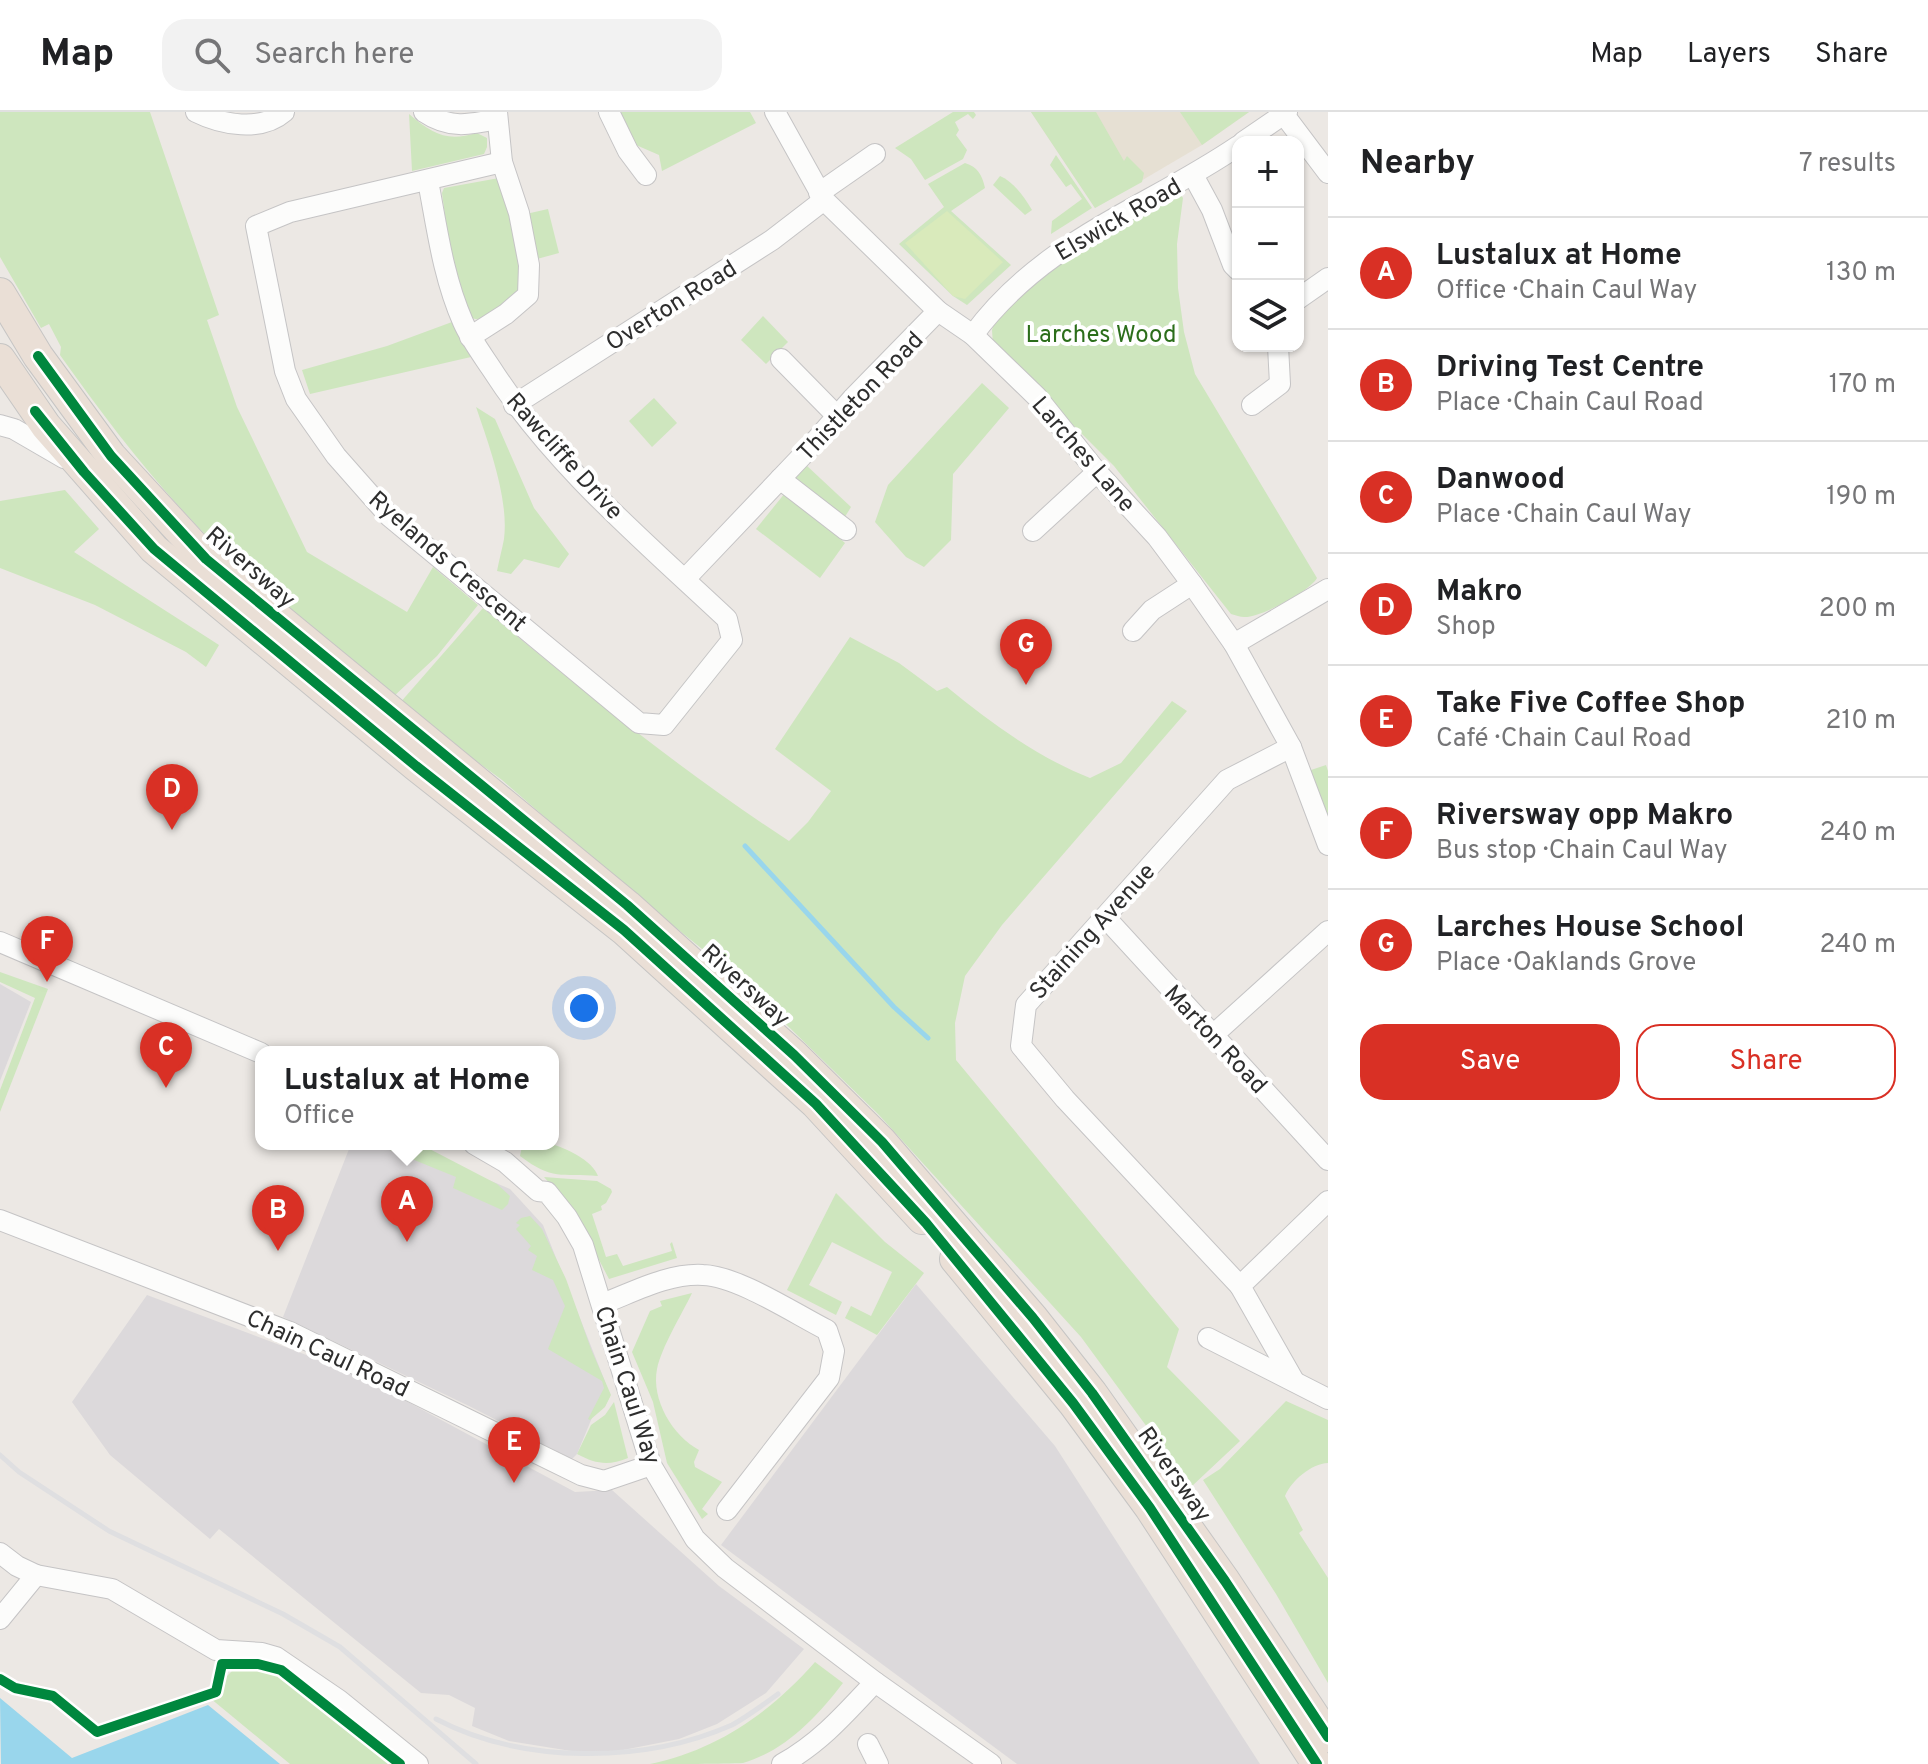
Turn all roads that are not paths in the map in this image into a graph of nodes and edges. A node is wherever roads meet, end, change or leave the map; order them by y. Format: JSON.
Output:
{"nodes":[{"id":1,"x":196,"y":112,"type":"edge"},
{"id":2,"x":284,"y":112,"type":"edge"},
{"id":3,"x":424,"y":112,"type":"edge"},
{"id":4,"x":609,"y":112,"type":"edge"},
{"id":5,"x":775,"y":112,"type":"edge"},
{"id":6,"x":1284,"y":113,"type":"edge"},
{"id":7,"x":497,"y":115,"type":"edge"},
{"id":8,"x":1251,"y":136,"type":"edge"},
{"id":9,"x":1232,"y":150,"type":"edge"},
{"id":10,"x":875,"y":154,"type":"dead end"},
{"id":11,"x":502,"y":162,"type":"junction"},
{"id":12,"x":1328,"y":173,"type":"edge"},
{"id":13,"x":646,"y":175,"type":"dead end"},
{"id":14,"x":1193,"y":175,"type":"junction"},
{"id":15,"x":428,"y":181,"type":"junction"},
{"id":16,"x":821,"y":196,"type":"junction"},
{"id":17,"x":1232,"y":262,"type":"edge"},
{"id":18,"x":1328,"y":278,"type":"edge"},
{"id":19,"x":0,"y":293,"type":"edge"},
{"id":20,"x":1304,"y":295,"type":"edge"},
{"id":21,"x":938,"y":311,"type":"junction"},
{"id":22,"x":0,"y":322,"type":"edge"},
{"id":23,"x":973,"y":335,"type":"junction"},
{"id":24,"x":470,"y":337,"type":"junction"},
{"id":25,"x":1278,"y":352,"type":"edge"},
{"id":26,"x":781,"y":359,"type":"dead end"},
{"id":27,"x":13,"y":368,"type":"edge"},
{"id":28,"x":514,"y":405,"type":"junction"},
{"id":29,"x":1252,"y":405,"type":"dead end"},
{"id":30,"x":837,"y":416,"type":"junction"},
{"id":31,"x":0,"y":425,"type":"edge"},
{"id":32,"x":84,"y":472,"type":"junction"},
{"id":33,"x":1097,"y":472,"type":"junction"},
{"id":34,"x":780,"y":479,"type":"junction"},
{"id":35,"x":846,"y":530,"type":"dead end"},
{"id":36,"x":1033,"y":531,"type":"dead end"},
{"id":37,"x":685,"y":579,"type":"junction"},
{"id":38,"x":1192,"y":584,"type":"junction"},
{"id":39,"x":1328,"y":589,"type":"edge"},
{"id":40,"x":1133,"y":631,"type":"dead end"},
{"id":41,"x":1234,"y":644,"type":"junction"},
{"id":42,"x":1291,"y":747,"type":"junction"},
{"id":43,"x":1328,"y":845,"type":"edge"},
{"id":44,"x":1105,"y":917,"type":"junction"},
{"id":45,"x":1328,"y":931,"type":"edge"},
{"id":46,"x":0,"y":942,"type":"edge"},
{"id":47,"x":1213,"y":1035,"type":"junction"},
{"id":48,"x":255,"y":1050,"type":"edge"},
{"id":49,"x":484,"y":1150,"type":"edge"},
{"id":50,"x":1328,"y":1160,"type":"edge"},
{"id":51,"x":1328,"y":1201,"type":"edge"},
{"id":52,"x":0,"y":1220,"type":"edge"},
{"id":53,"x":1240,"y":1286,"type":"junction"},
{"id":54,"x":602,"y":1304,"type":"junction"},
{"id":55,"x":1208,"y":1338,"type":"dead end"},
{"id":56,"x":1294,"y":1381,"type":"junction"},
{"id":57,"x":1328,"y":1399,"type":"edge"},
{"id":58,"x":651,"y":1465,"type":"junction"},
{"id":59,"x":727,"y":1510,"type":"dead end"},
{"id":60,"x":0,"y":1553,"type":"edge"},
{"id":61,"x":36,"y":1575,"type":"junction"},
{"id":62,"x":0,"y":1619,"type":"edge"},
{"id":63,"x":875,"y":1682,"type":"junction"},
{"id":64,"x":1328,"y":1737,"type":"edge"},
{"id":65,"x":868,"y":1744,"type":"dead end"},
{"id":66,"x":418,"y":1764,"type":"edge"},
{"id":67,"x":782,"y":1764,"type":"edge"},
{"id":68,"x":878,"y":1764,"type":"edge"},
{"id":69,"x":991,"y":1764,"type":"edge"},
{"id":70,"x":1317,"y":1764,"type":"edge"}],
"edges":[{"from":1,"to":2,"type":"street"},
{"from":3,"to":7,"type":"street"},
{"from":4,"to":13,"type":"street"},
{"from":5,"to":16,"type":"street","name":"Larches Lane"},
{"from":6,"to":8,"type":"street"},
{"from":6,"to":12,"type":"street"},
{"from":7,"to":11,"type":"street"},
{"from":9,"to":14,"type":"street","name":"Elswick Road"},
{"from":10,"to":16,"type":"street","name":"Overton Road"},
{"from":11,"to":15,"type":"street","name":"Ryelands Crescent"},
{"from":11,"to":24,"type":"street"},
{"from":14,"to":17,"type":"street"},
{"from":14,"to":23,"type":"street","name":"Elswick Road"},
{"from":15,"to":24,"type":"street","name":"Rawcliffe Drive"},
{"from":15,"to":37,"type":"street","name":"Ryelands Crescent"},
{"from":16,"to":21,"type":"street","name":"Larches Lane"},
{"from":16,"to":28,"type":"street","name":"Overton Road"},
{"from":18,"to":20,"type":"street"},
{"from":19,"to":27,"type":"highway","name":"Riversway"},
{"from":21,"to":23,"type":"street","name":"Larches Lane"},
{"from":21,"to":30,"type":"street","name":"Thistleton Road"},
{"from":22,"to":27,"type":"highway"},
{"from":23,"to":33,"type":"street","name":"Larches Lane"},
{"from":24,"to":28,"type":"street","name":"Rawcliffe Drive"},
{"from":25,"to":29,"type":"street"},
{"from":26,"to":30,"type":"street"},
{"from":27,"to":32,"type":"highway","name":"Riversway"},
{"from":27,"to":64,"type":"highway","name":"Riversway"},
{"from":28,"to":37,"type":"street","name":"Rawcliffe Drive"},
{"from":30,"to":34,"type":"street","name":"Thistleton Road"},
{"from":31,"to":32,"type":"street"},
{"from":32,"to":70,"type":"highway","name":"Riversway"},
{"from":33,"to":36,"type":"street"},
{"from":33,"to":38,"type":"street","name":"Larches Lane"},
{"from":34,"to":35,"type":"street","name":"Thistleton Road"},
{"from":34,"to":37,"type":"street","name":"Thistleton Road"},
{"from":38,"to":40,"type":"street"},
{"from":38,"to":41,"type":"street","name":"Larches Lane"},
{"from":39,"to":41,"type":"street"},
{"from":41,"to":42,"type":"street","name":"Larches Lane"},
{"from":42,"to":43,"type":"street","name":"Larches Lane"},
{"from":42,"to":44,"type":"street","name":"Staining Avenue"},
{"from":44,"to":47,"type":"street","name":"Marton Road"},
{"from":44,"to":53,"type":"street","name":"Staining Avenue"},
{"from":45,"to":47,"type":"street"},
{"from":46,"to":48,"type":"street"},
{"from":47,"to":50,"type":"street","name":"Marton Road"},
{"from":49,"to":54,"type":"street","name":"Chain Caul Way"},
{"from":51,"to":53,"type":"street"},
{"from":52,"to":58,"type":"street","name":"Chain Caul Road"},
{"from":53,"to":56,"type":"street","name":"Staining Avenue"},
{"from":54,"to":58,"type":"street","name":"Chain Caul Way"},
{"from":54,"to":59,"type":"street"},
{"from":55,"to":56,"type":"street"},
{"from":56,"to":57,"type":"street"},
{"from":58,"to":63,"type":"street","name":"Chain Caul Way"},
{"from":60,"to":61,"type":"street"},
{"from":61,"to":62,"type":"street"},
{"from":61,"to":66,"type":"street"},
{"from":63,"to":67,"type":"street"},
{"from":63,"to":69,"type":"street","name":"Chain Caul Way"},
{"from":65,"to":68,"type":"street"}]}
